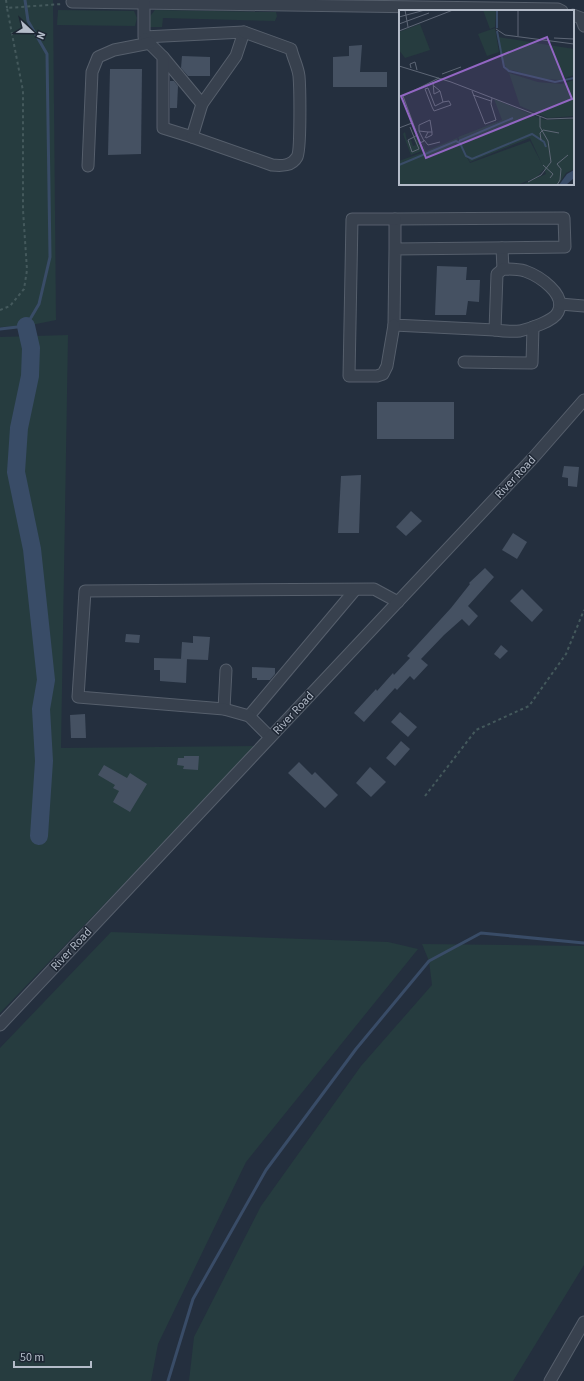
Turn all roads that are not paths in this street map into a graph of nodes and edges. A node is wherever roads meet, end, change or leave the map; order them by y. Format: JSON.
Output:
{"nodes":[{"id":1,"x":72,"y":2,"type":"road end"},
{"id":2,"x":132,"y":2,"type":"edge"},
{"id":3,"x":212,"y":2,"type":"edge"},
{"id":4,"x":144,"y":3,"type":"junction"},
{"id":5,"x":331,"y":3,"type":"edge"},
{"id":6,"x":560,"y":10,"type":"edge"},
{"id":7,"x":244,"y":32,"type":"junction"},
{"id":8,"x":147,"y":40,"type":"junction"},
{"id":9,"x":163,"y":57,"type":"junction"},
{"id":10,"x":202,"y":104,"type":"junction"},
{"id":11,"x":192,"y":137,"type":"junction"},
{"id":12,"x":88,"y":166,"type":"dead end"},
{"id":13,"x":395,"y":219,"type":"junction"},
{"id":14,"x":502,"y":248,"type":"junction"},
{"id":15,"x":395,"y":249,"type":"junction"},
{"id":16,"x":503,"y":269,"type":"junction"},
{"id":17,"x":560,"y":304,"type":"junction"},
{"id":18,"x":584,"y":306,"type":"edge"},
{"id":19,"x":394,"y":325,"type":"junction"},
{"id":20,"x":534,"y":327,"type":"junction"},
{"id":21,"x":495,"y":330,"type":"junction"},
{"id":22,"x":464,"y":362,"type":"dead end"},
{"id":23,"x":584,"y":400,"type":"edge"},
{"id":24,"x":356,"y":590,"type":"junction"},
{"id":25,"x":398,"y":602,"type":"junction"},
{"id":26,"x":226,"y":670,"type":"dead end"},
{"id":27,"x":224,"y":709,"type":"junction"},
{"id":28,"x":249,"y":716,"type":"junction"},
{"id":29,"x":270,"y":737,"type":"junction"},
{"id":30,"x":0,"y":1025,"type":"edge"},
{"id":31,"x":584,"y":1322,"type":"edge"},
{"id":32,"x":550,"y":1381,"type":"edge"}],
"edges":[{"from":1,"to":2,"type":"street"},
{"from":2,"to":4,"type":"street"},
{"from":3,"to":4,"type":"street"},
{"from":3,"to":5,"type":"street"},
{"from":4,"to":8,"type":"street"},
{"from":5,"to":6,"type":"street"},
{"from":7,"to":8,"type":"street"},
{"from":7,"to":10,"type":"street"},
{"from":7,"to":11,"type":"street"},
{"from":8,"to":9,"type":"street"},
{"from":8,"to":12,"type":"street"},
{"from":9,"to":10,"type":"street"},
{"from":9,"to":11,"type":"street"},
{"from":10,"to":11,"type":"street"},
{"from":13,"to":14,"type":"street"},
{"from":13,"to":15,"type":"street"},
{"from":13,"to":19,"type":"street"},
{"from":14,"to":15,"type":"street"},
{"from":14,"to":16,"type":"street"},
{"from":15,"to":19,"type":"street"},
{"from":16,"to":17,"type":"street"},
{"from":16,"to":21,"type":"street"},
{"from":17,"to":18,"type":"street"},
{"from":17,"to":20,"type":"street"},
{"from":19,"to":21,"type":"street"},
{"from":20,"to":21,"type":"street"},
{"from":20,"to":22,"type":"street"},
{"from":23,"to":25,"type":"street","name":"River Road"},
{"from":24,"to":25,"type":"street"},
{"from":24,"to":27,"type":"street"},
{"from":24,"to":28,"type":"street"},
{"from":25,"to":29,"type":"street","name":"River Road"},
{"from":26,"to":27,"type":"street"},
{"from":27,"to":28,"type":"street"},
{"from":28,"to":29,"type":"street"},
{"from":29,"to":30,"type":"street","name":"River Road"},
{"from":31,"to":32,"type":"street"}]}
